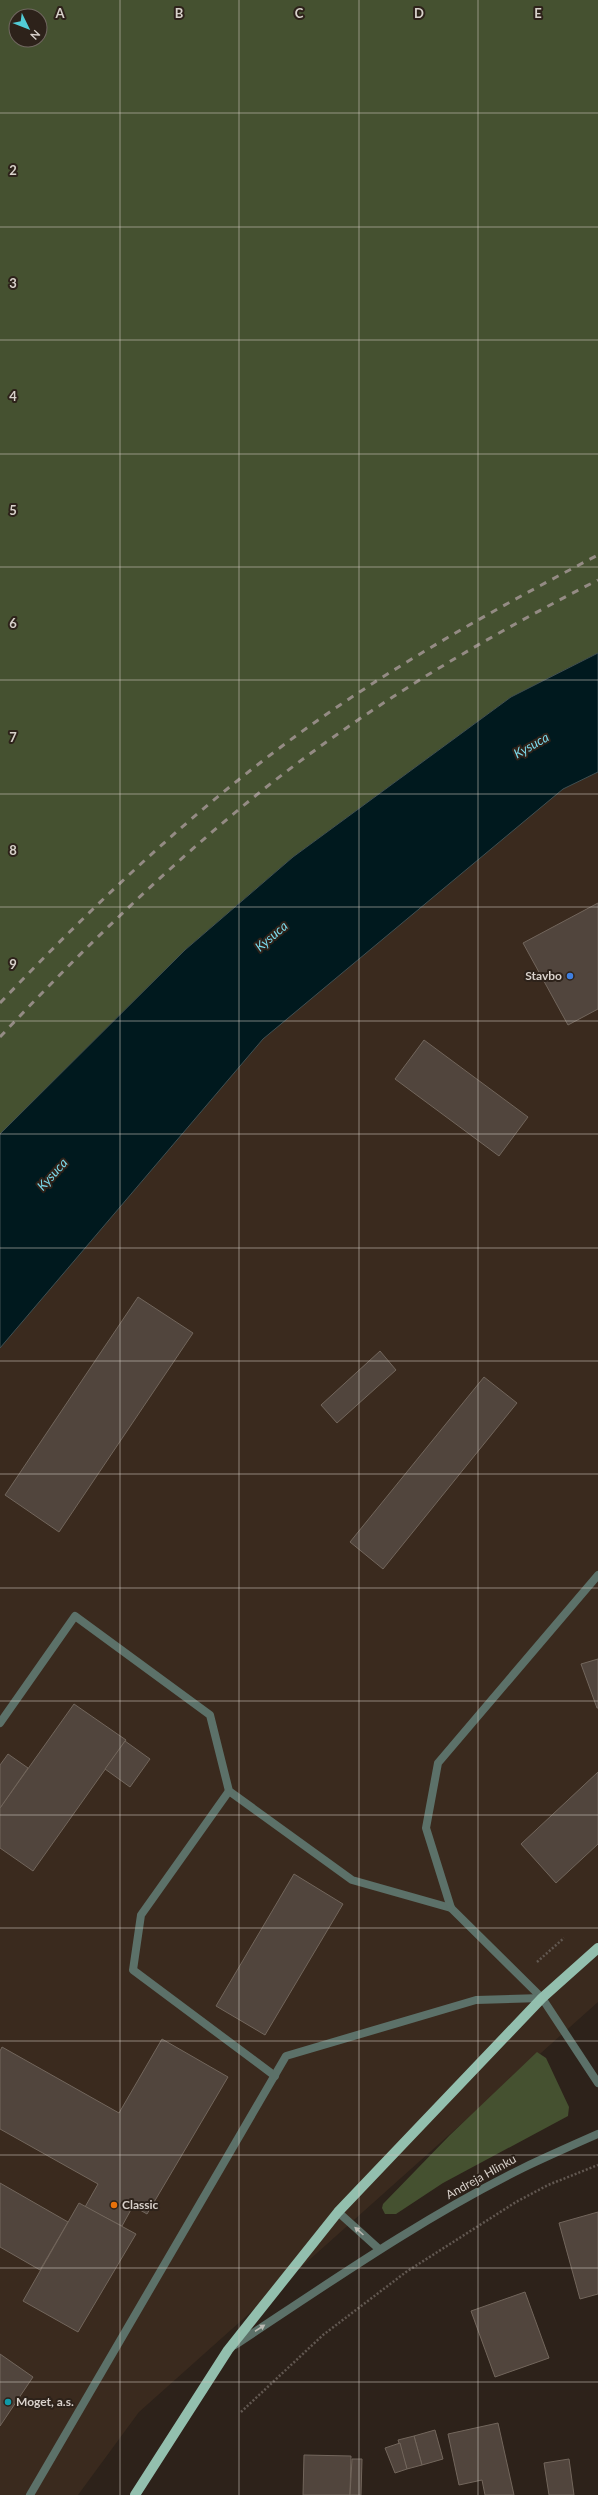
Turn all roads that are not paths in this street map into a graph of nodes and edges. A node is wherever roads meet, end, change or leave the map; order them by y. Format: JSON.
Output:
{"nodes":[{"id":1,"x":598,"y":1575,"type":"edge"},
{"id":2,"x":0,"y":1723,"type":"edge"},
{"id":3,"x":229,"y":1791,"type":"junction"},
{"id":4,"x":451,"y":1908,"type":"junction"},
{"id":5,"x":598,"y":1948,"type":"edge"},
{"id":6,"x":542,"y":1998,"type":"junction"},
{"id":7,"x":275,"y":2076,"type":"junction"},
{"id":8,"x":598,"y":2083,"type":"edge"},
{"id":9,"x":598,"y":2134,"type":"edge"},
{"id":10,"x":338,"y":2212,"type":"junction"},
{"id":11,"x":380,"y":2249,"type":"junction"},
{"id":12,"x":228,"y":2350,"type":"junction"},
{"id":13,"x":30,"y":2495,"type":"edge"},
{"id":14,"x":134,"y":2495,"type":"edge"}],
"edges":[{"from":1,"to":4,"type":"street"},
{"from":2,"to":3,"type":"street"},
{"from":3,"to":4,"type":"street"},
{"from":3,"to":7,"type":"street"},
{"from":4,"to":6,"type":"street"},
{"from":5,"to":6,"type":"main road"},
{"from":6,"to":7,"type":"street"},
{"from":6,"to":8,"type":"street"},
{"from":6,"to":10,"type":"main road"},
{"from":7,"to":13,"type":"street"},
{"from":9,"to":11,"type":"street","name":"Andreja Hlinku"},
{"from":11,"to":10,"type":"street","one_way":true},
{"from":10,"to":12,"type":"main road"},
{"from":12,"to":11,"type":"street","name":"Andreja Hlinku","one_way":true},
{"from":12,"to":14,"type":"main road"}]}
